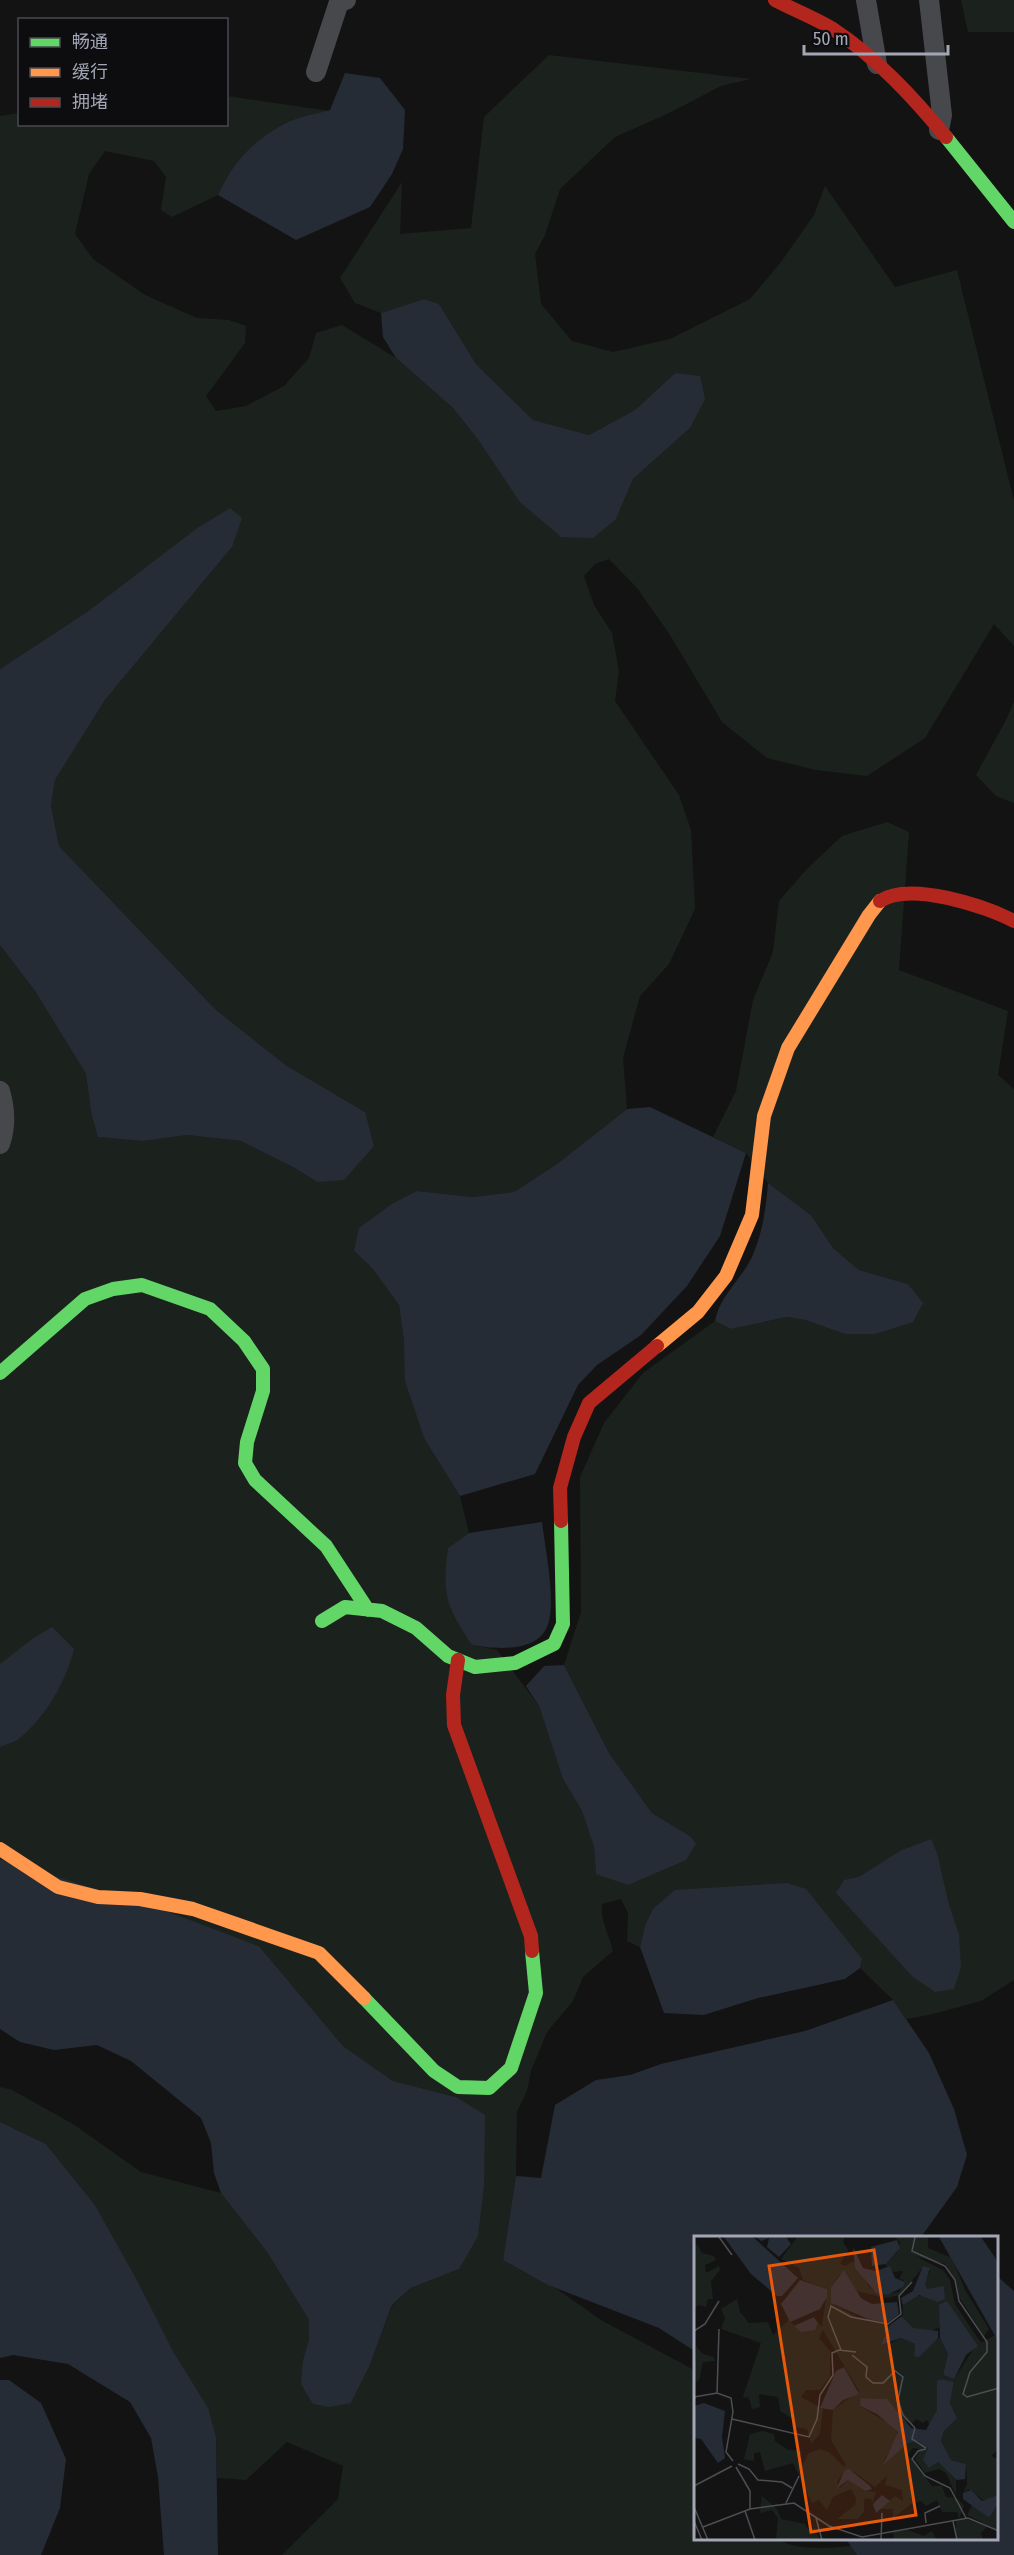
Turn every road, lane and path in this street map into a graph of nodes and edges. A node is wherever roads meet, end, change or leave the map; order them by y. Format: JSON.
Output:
{"nodes":[{"id":1,"x":346,"y":0,"type":"edge"},
{"id":2,"x":775,"y":0,"type":"edge"},
{"id":3,"x":866,"y":0,"type":"edge"},
{"id":4,"x":929,"y":0,"type":"edge"},
{"id":5,"x":878,"y":64,"type":"junction"},
{"id":6,"x":316,"y":72,"type":"dead end"},
{"id":7,"x":939,"y":130,"type":"junction"},
{"id":8,"x":1014,"y":222,"type":"edge"},
{"id":9,"x":1014,"y":921,"type":"edge"},
{"id":10,"x":0,"y":1092,"type":"edge"},
{"id":11,"x":0,"y":1144,"type":"edge"},
{"id":12,"x":0,"y":1373,"type":"edge"},
{"id":13,"x":368,"y":1610,"type":"junction"},
{"id":14,"x":322,"y":1621,"type":"dead end"},
{"id":15,"x":458,"y":1660,"type":"junction"},
{"id":16,"x":0,"y":1850,"type":"edge"}],
"edges":[{"from":1,"to":6,"type":"street"},
{"from":2,"to":5,"type":"street"},
{"from":3,"to":5,"type":"street"},
{"from":4,"to":7,"type":"street"},
{"from":5,"to":7,"type":"street"},
{"from":7,"to":8,"type":"street"},
{"from":9,"to":15,"type":"street"},
{"from":10,"to":11,"type":"street"},
{"from":12,"to":13,"type":"street"},
{"from":13,"to":14,"type":"street"},
{"from":13,"to":15,"type":"street"},
{"from":15,"to":16,"type":"street"}]}
